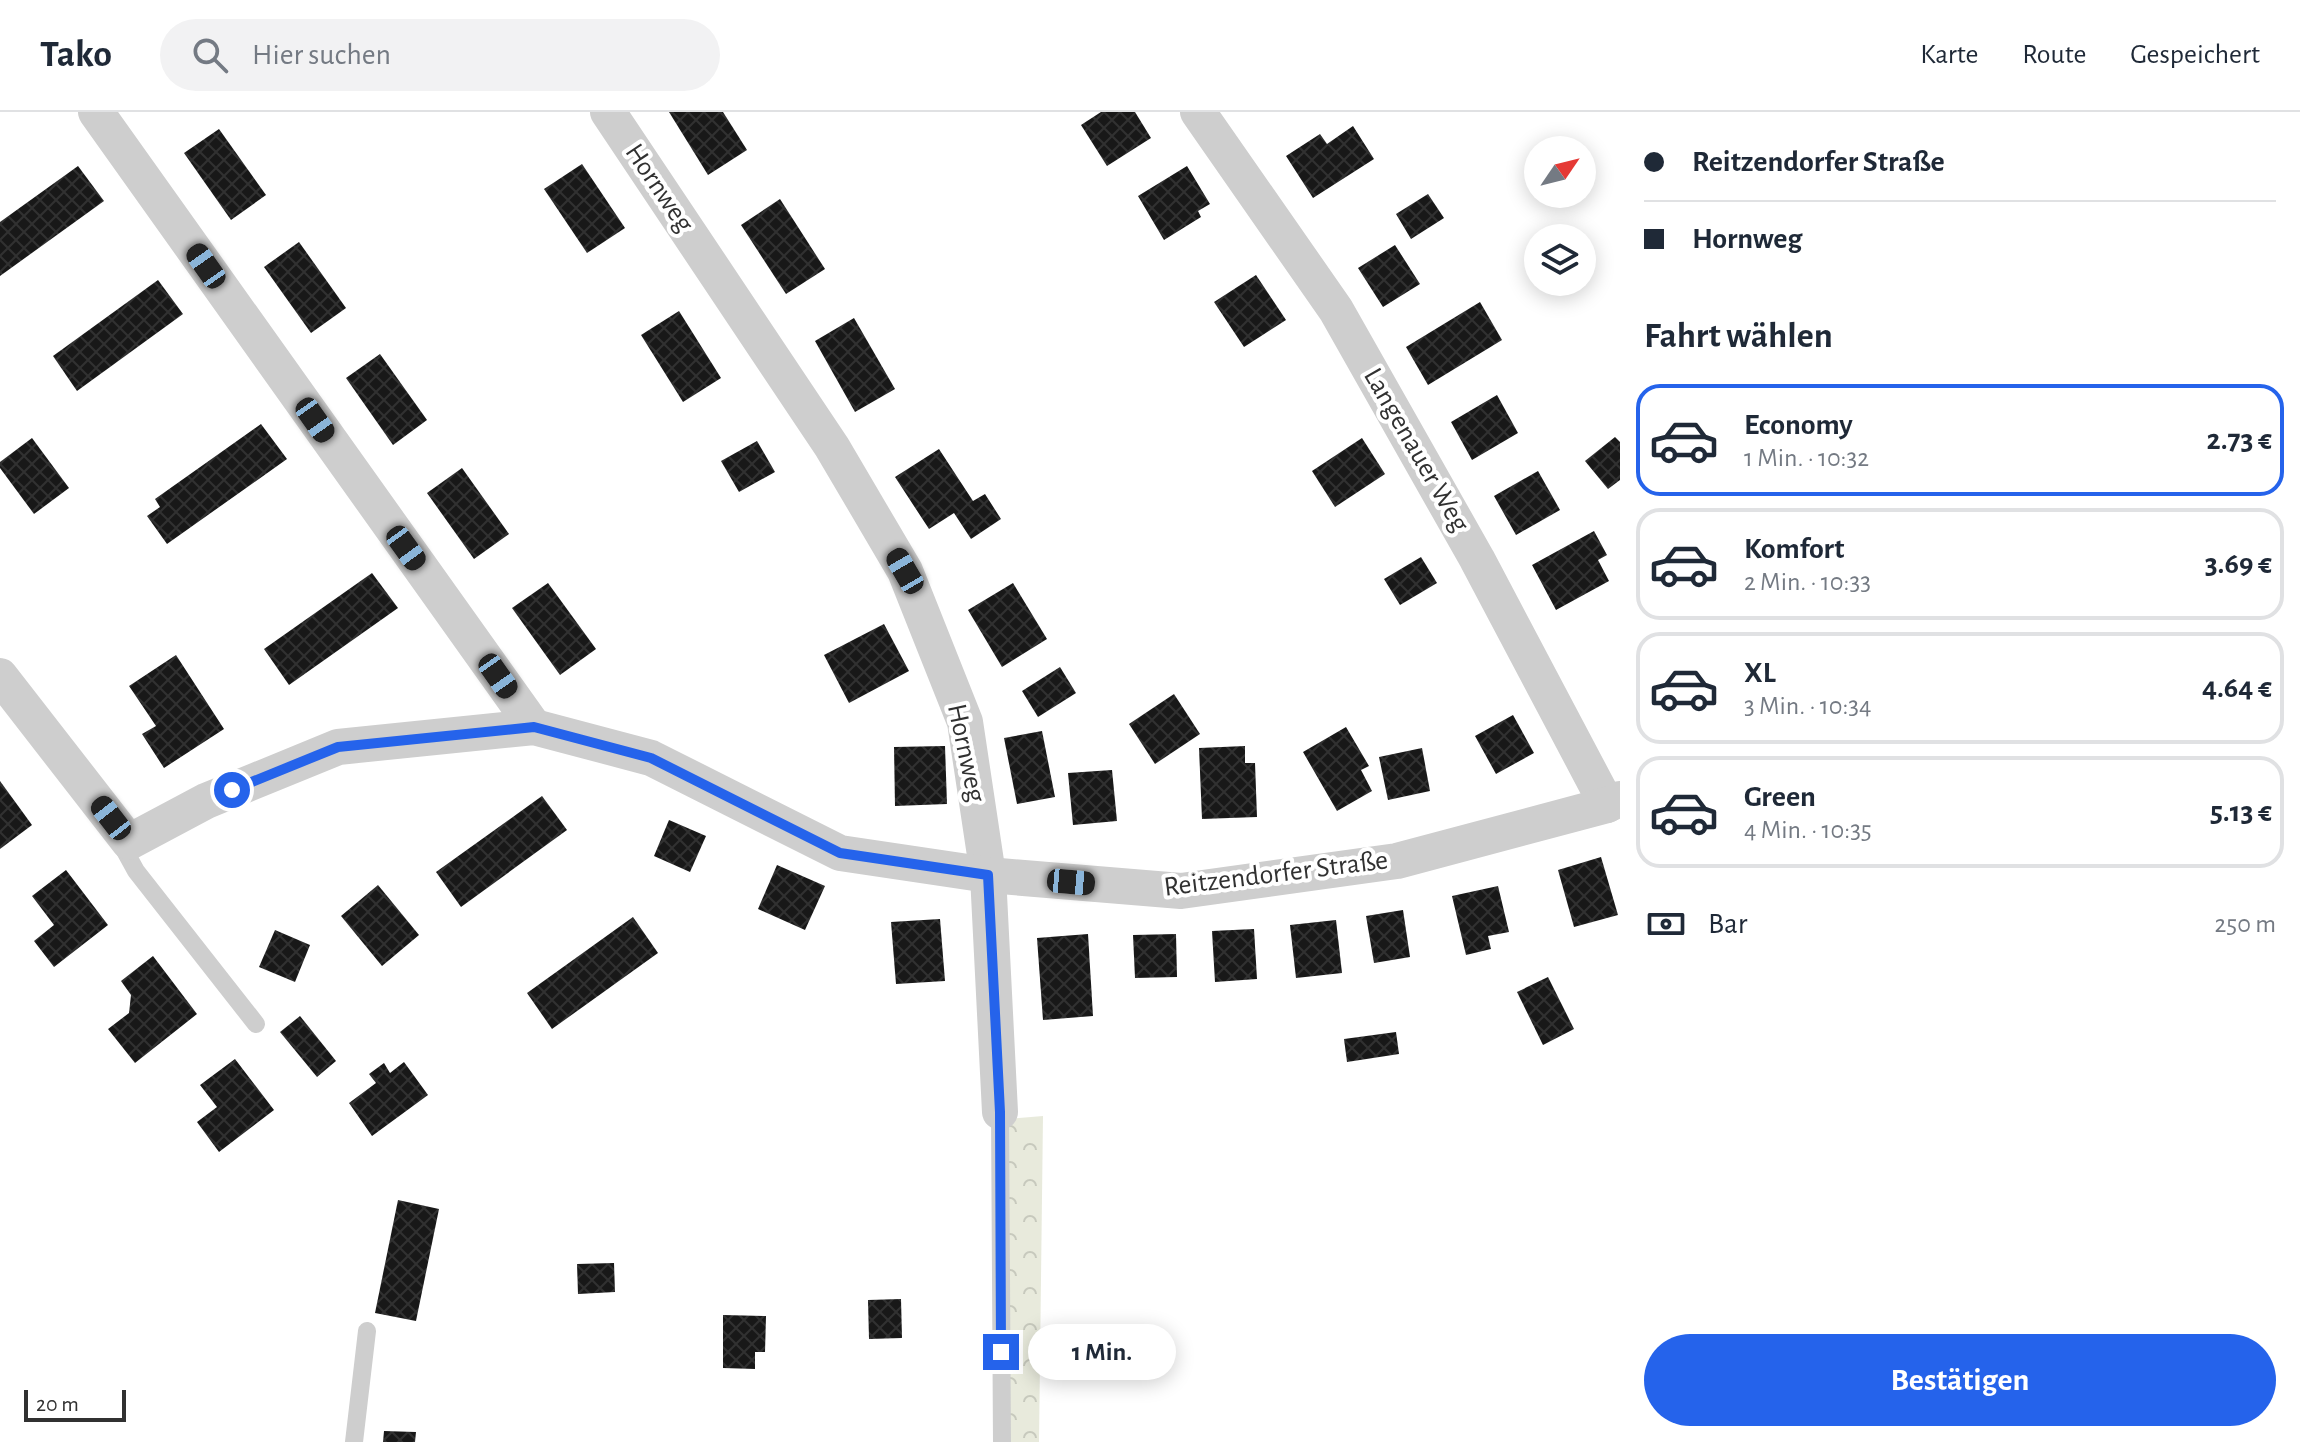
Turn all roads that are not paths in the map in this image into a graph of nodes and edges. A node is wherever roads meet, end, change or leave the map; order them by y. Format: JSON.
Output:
{"nodes":[{"id":1,"x":96,"y":112,"type":"edge"},
{"id":2,"x":608,"y":112,"type":"edge"},
{"id":3,"x":1198,"y":112,"type":"edge"},
{"id":4,"x":0,"y":676,"type":"edge"},
{"id":5,"x":534,"y":727,"type":"junction"},
{"id":6,"x":1613,"y":802,"type":"edge"},
{"id":7,"x":129,"y":842,"type":"junction"},
{"id":8,"x":988,"y":875,"type":"junction"},
{"id":9,"x":256,"y":1024,"type":"dead end"},
{"id":10,"x":1000,"y":1112,"type":"joint"},
{"id":11,"x":367,"y":1331,"type":"dead end"},
{"id":12,"x":354,"y":1442,"type":"edge"},
{"id":13,"x":1002,"y":1442,"type":"edge"}],
"edges":[{"from":1,"to":5,"type":"street"},
{"from":2,"to":8,"type":"street","name":"Hornweg"},
{"from":3,"to":6,"type":"street","name":"Langenauer Weg"},
{"from":4,"to":7,"type":"street"},
{"from":5,"to":7,"type":"street","name":"Reitzendorfer Straße"},
{"from":5,"to":8,"type":"street","name":"Reitzendorfer Straße"},
{"from":6,"to":8,"type":"street","name":"Reitzendorfer Straße"},
{"from":7,"to":9,"type":"lane"},
{"from":8,"to":10,"type":"street","name":"Hornweg"},
{"from":10,"to":13,"type":"lane","name":"Hornweg"},
{"from":11,"to":12,"type":"lane"}]}
